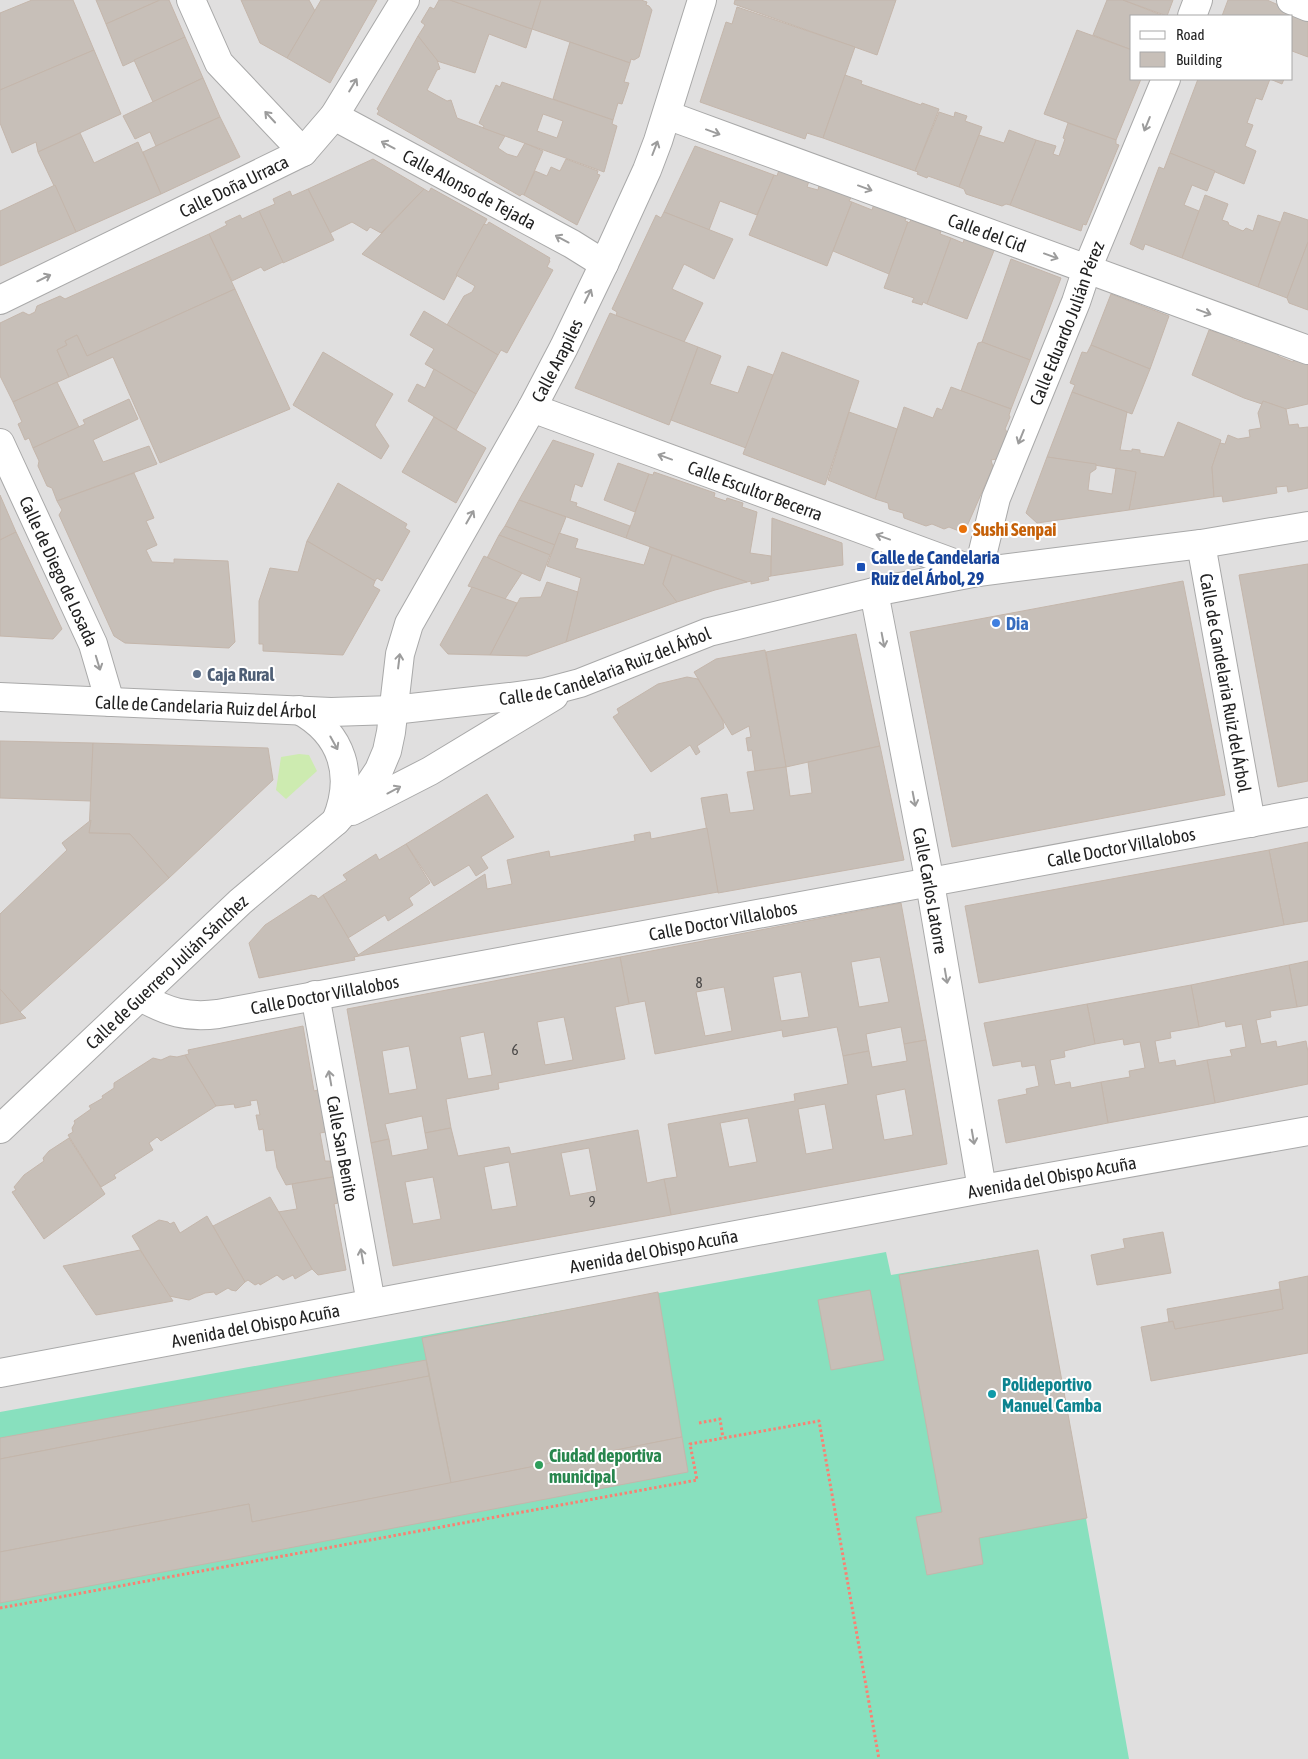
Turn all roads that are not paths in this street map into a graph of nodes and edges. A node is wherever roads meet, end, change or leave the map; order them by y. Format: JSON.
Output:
{"nodes":[{"id":1,"x":191,"y":0,"type":"edge"},
{"id":2,"x":405,"y":0,"type":"edge"},
{"id":3,"x":702,"y":0,"type":"edge"},
{"id":4,"x":1198,"y":0,"type":"edge"},
{"id":5,"x":1291,"y":0,"type":"edge"},
{"id":6,"x":1308,"y":7,"type":"edge"},
{"id":7,"x":1192,"y":15,"type":"edge"},
{"id":8,"x":1166,"y":80,"type":"edge"},
{"id":9,"x":667,"y":115,"type":"junction"},
{"id":10,"x":334,"y":116,"type":"junction"},
{"id":11,"x":303,"y":152,"type":"junction"},
{"id":12,"x":604,"y":264,"type":"junction"},
{"id":13,"x":1087,"y":269,"type":"junction"},
{"id":14,"x":0,"y":300,"type":"edge"},
{"id":15,"x":1308,"y":350,"type":"edge"},
{"id":16,"x":532,"y":408,"type":"junction"},
{"id":17,"x":0,"y":443,"type":"edge"},
{"id":18,"x":1308,"y":526,"type":"edge"},
{"id":19,"x":1201,"y":544,"type":"junction"},
{"id":20,"x":978,"y":572,"type":"junction"},
{"id":21,"x":874,"y":592,"type":"junction"},
{"id":22,"x":580,"y":683,"type":"junction"},
{"id":23,"x":0,"y":697,"type":"edge"},
{"id":24,"x":110,"y":702,"type":"junction"},
{"id":25,"x":299,"y":710,"type":"junction"},
{"id":26,"x":394,"y":710,"type":"junction"},
{"id":27,"x":1308,"y":812,"type":"edge"},
{"id":28,"x":336,"y":821,"type":"junction"},
{"id":29,"x":1251,"y":823,"type":"junction"},
{"id":30,"x":930,"y":883,"type":"junction"},
{"id":31,"x":315,"y":995,"type":"junction"},
{"id":32,"x":141,"y":997,"type":"junction"},
{"id":33,"x":0,"y":1128,"type":"edge"},
{"id":34,"x":1308,"y":1131,"type":"edge"},
{"id":35,"x":982,"y":1189,"type":"junction"},
{"id":36,"x":371,"y":1304,"type":"junction"},
{"id":37,"x":0,"y":1373,"type":"edge"}],
"edges":[{"from":11,"to":1,"type":"street","one_way":true},
{"from":10,"to":2,"type":"street","name":"Calle Doña Urraca","one_way":true},
{"from":3,"to":9,"type":"street","name":"Calle Arapiles"},
{"from":4,"to":7,"type":"street"},
{"from":5,"to":6,"type":"street"},
{"from":8,"to":13,"type":"street","name":"Calle Eduardo Julián Pérez","one_way":true},
{"from":12,"to":9,"type":"street","name":"Calle Arapiles","one_way":true},
{"from":9,"to":13,"type":"street","name":"Calle del Cid","one_way":true},
{"from":10,"to":11,"type":"street","name":"Calle Doña Urraca"},
{"from":12,"to":10,"type":"street","name":"Calle Alonso de Tejada","one_way":true},
{"from":14,"to":11,"type":"street","name":"Calle Doña Urraca","one_way":true},
{"from":16,"to":12,"type":"street","name":"Calle Arapiles","one_way":true},
{"from":13,"to":15,"type":"street","name":"Calle del Cid","one_way":true},
{"from":13,"to":20,"type":"street","name":"Calle Eduardo Julián Pérez","one_way":true},
{"from":20,"to":16,"type":"street","name":"Calle Escultor Becerra","one_way":true},
{"from":26,"to":16,"type":"street","name":"Calle Arapiles","one_way":true},
{"from":17,"to":24,"type":"street","name":"Calle de Diego de Losada","one_way":true},
{"from":18,"to":19,"type":"street","name":"Calle de Candelaria Ruiz del Árbol"},
{"from":19,"to":20,"type":"street","name":"Calle de Candelaria Ruiz del Árbol"},
{"from":19,"to":29,"type":"street","name":"Calle de Candelaria Ruiz del Árbol"},
{"from":20,"to":21,"type":"street","name":"Calle de Candelaria Ruiz del Árbol"},
{"from":21,"to":22,"type":"street","name":"Calle de Candelaria Ruiz del Árbol"},
{"from":21,"to":30,"type":"street","name":"Calle Carlos Latorre","one_way":true},
{"from":22,"to":26,"type":"street","name":"Calle de Candelaria Ruiz del Árbol"},
{"from":28,"to":22,"type":"street","name":"Calle de Guerrero Julián Sánchez","one_way":true},
{"from":23,"to":24,"type":"street","name":"Calle de Candelaria Ruiz del Árbol"},
{"from":24,"to":25,"type":"street","name":"Calle de Candelaria Ruiz del Árbol"},
{"from":25,"to":26,"type":"street","name":"Calle de Candelaria Ruiz del Árbol"},
{"from":25,"to":28,"type":"street","one_way":true},
{"from":26,"to":28,"type":"street","name":"Calle de Guerrero Julián Sánchez"},
{"from":27,"to":29,"type":"street","name":"Calle Doctor Villalobos"},
{"from":28,"to":32,"type":"street","name":"Calle de Guerrero Julián Sánchez"},
{"from":29,"to":30,"type":"street","name":"Calle Doctor Villalobos"},
{"from":30,"to":31,"type":"street","name":"Calle Doctor Villalobos"},
{"from":30,"to":35,"type":"street","name":"Calle Carlos Latorre","one_way":true},
{"from":31,"to":32,"type":"street","name":"Calle Doctor Villalobos"},
{"from":36,"to":31,"type":"street","name":"Calle San Benito","one_way":true},
{"from":32,"to":33,"type":"street","name":"Calle de Guerrero Julián Sánchez"},
{"from":34,"to":35,"type":"street","name":"Avenida del Obispo Acuña"},
{"from":35,"to":36,"type":"street","name":"Avenida del Obispo Acuña"},
{"from":36,"to":37,"type":"street","name":"Avenida del Obispo Acuña"}]}
